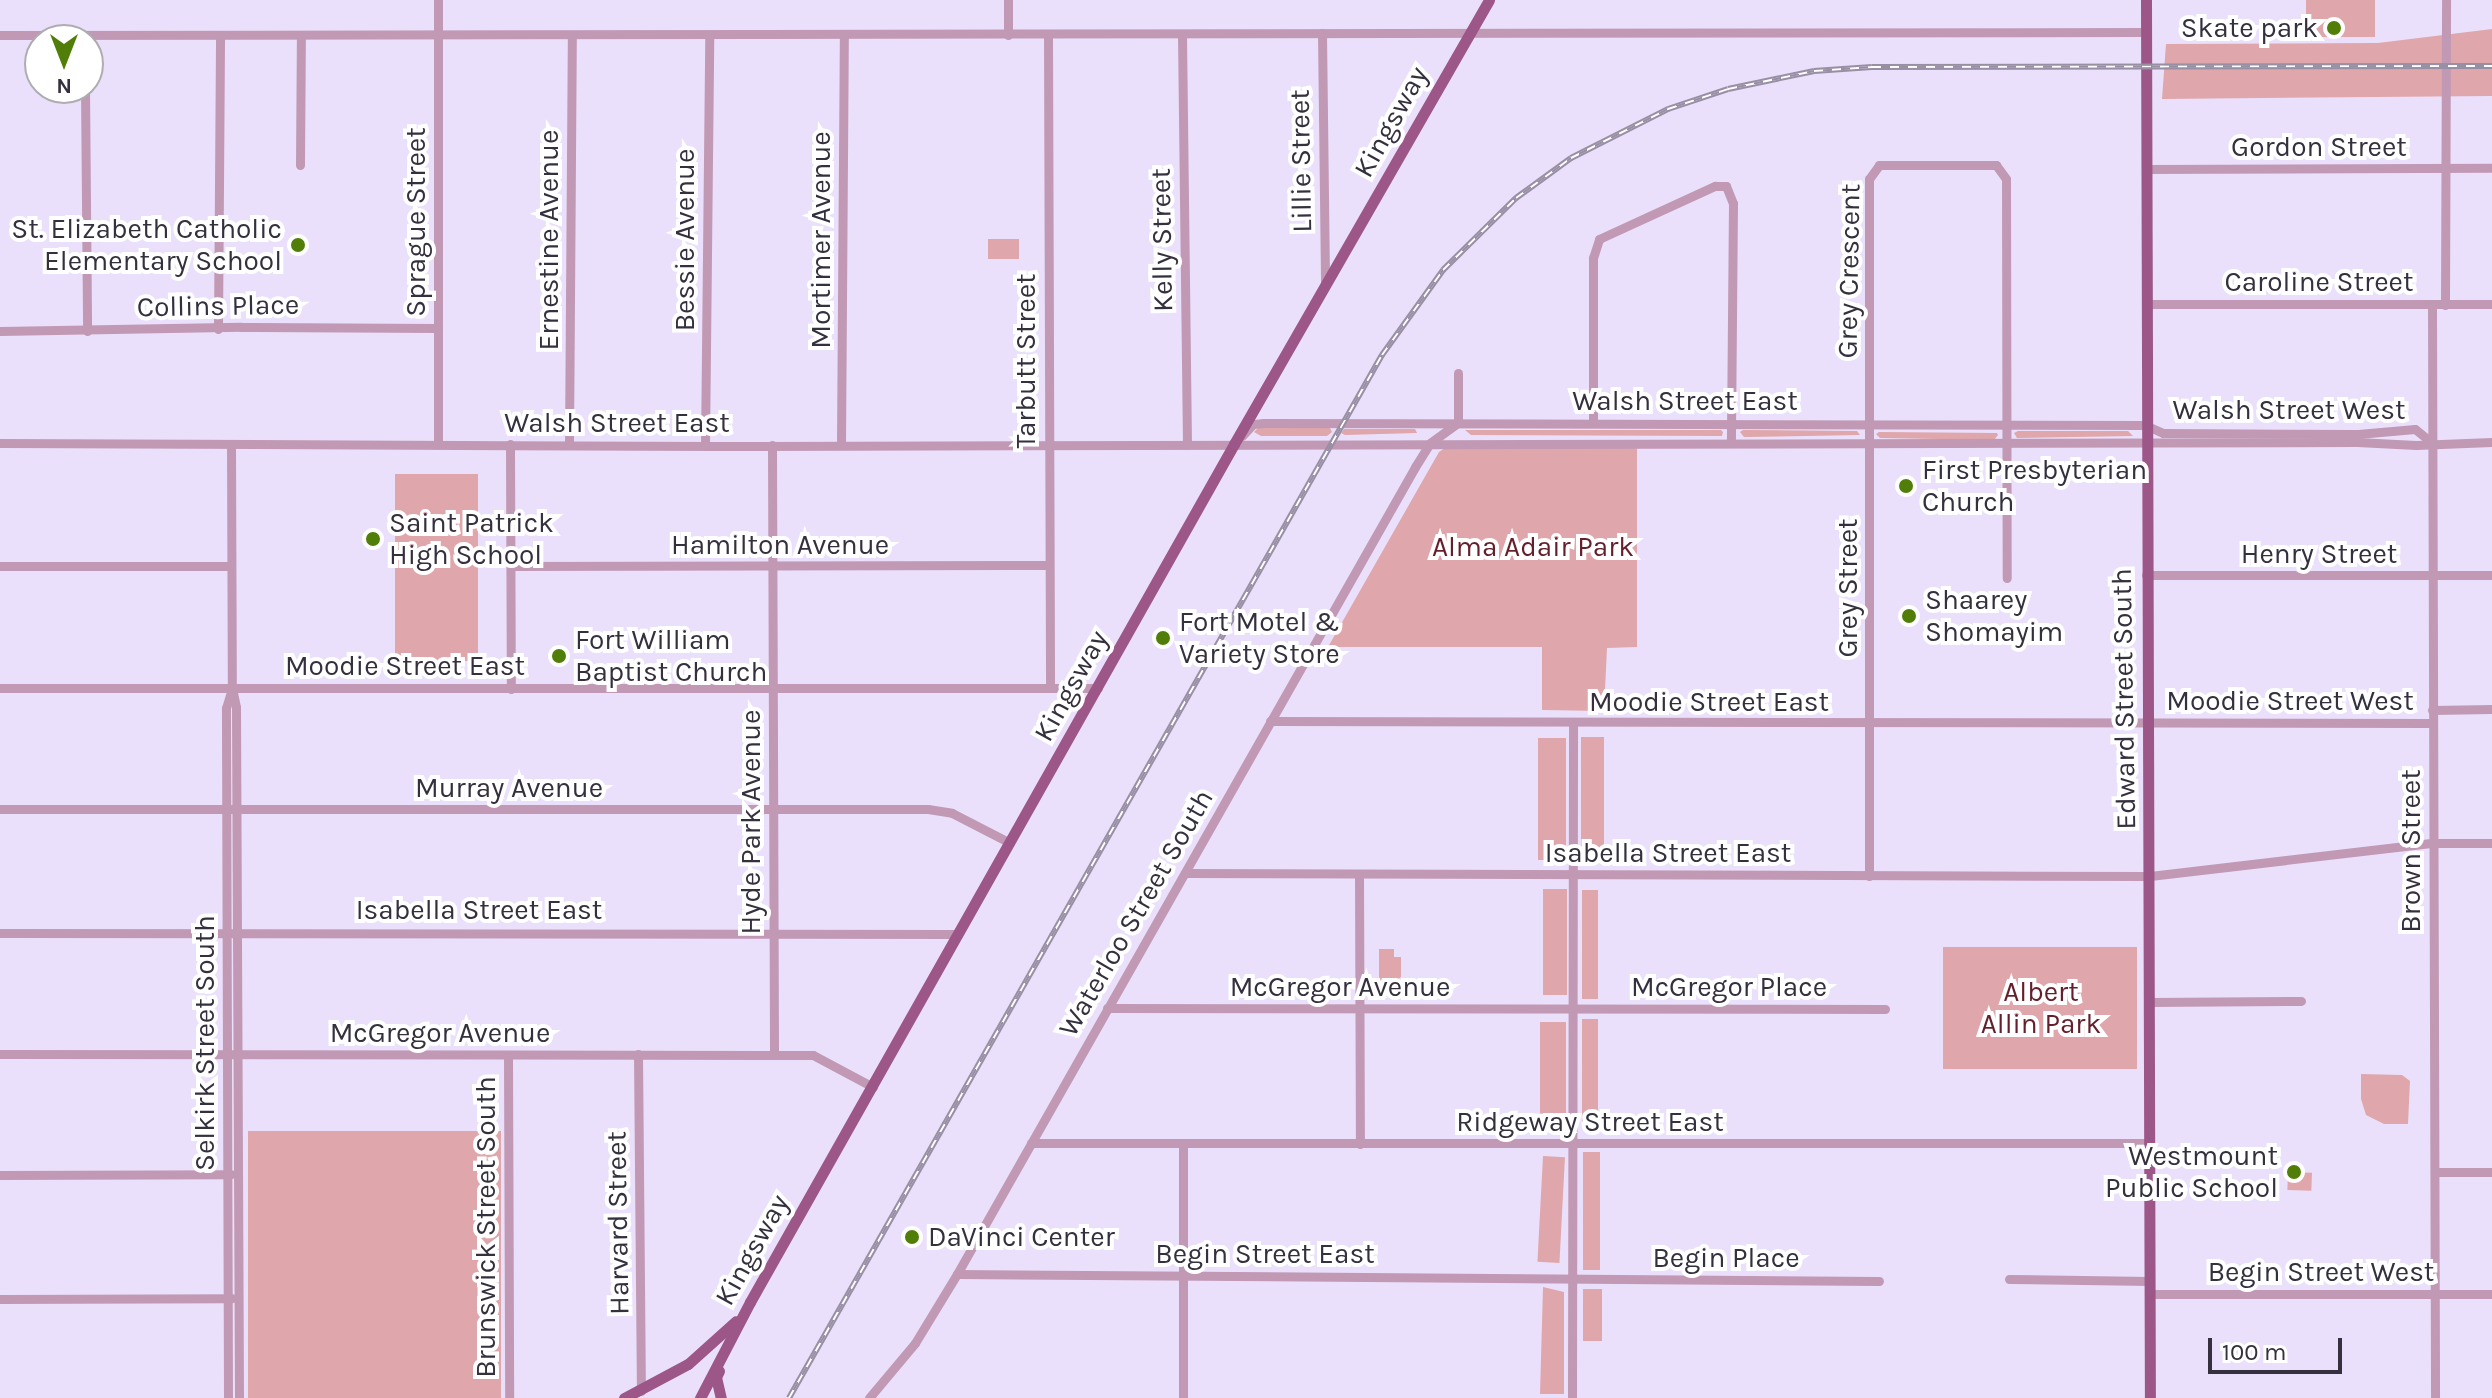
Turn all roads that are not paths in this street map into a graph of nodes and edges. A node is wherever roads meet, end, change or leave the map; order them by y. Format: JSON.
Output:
{"nodes":[{"id":1,"x":438,"y":0,"type":"edge"},
{"id":2,"x":1008,"y":0,"type":"edge"},
{"id":3,"x":1489,"y":0,"type":"edge"},
{"id":4,"x":2146,"y":0,"type":"edge"},
{"id":5,"x":2446,"y":0,"type":"edge"},
{"id":6,"x":2146,"y":32,"type":"junction"},
{"id":7,"x":1322,"y":33,"type":"junction"},
{"id":8,"x":1048,"y":34,"type":"junction"},
{"id":9,"x":0,"y":35,"type":"edge"},
{"id":10,"x":220,"y":35,"type":"junction"},
{"id":11,"x":301,"y":35,"type":"junction"},
{"id":12,"x":438,"y":35,"type":"junction"},
{"id":13,"x":572,"y":35,"type":"junction"},
{"id":14,"x":709,"y":35,"type":"junction"},
{"id":15,"x":844,"y":35,"type":"junction"},
{"id":16,"x":1008,"y":35,"type":"junction"},
{"id":17,"x":1182,"y":35,"type":"junction"},
{"id":18,"x":1468,"y":35,"type":"junction"},
{"id":19,"x":24,"y":36,"type":"edge"},
{"id":20,"x":104,"y":37,"type":"edge"},
{"id":21,"x":85,"y":104,"type":"edge"},
{"id":22,"x":300,"y":165,"type":"dead end"},
{"id":23,"x":2492,"y":168,"type":"edge"},
{"id":24,"x":2146,"y":169,"type":"junction"},
{"id":25,"x":2447,"y":169,"type":"junction"},
{"id":26,"x":1325,"y":289,"type":"junction"},
{"id":27,"x":2146,"y":304,"type":"junction"},
{"id":28,"x":2492,"y":304,"type":"edge"},
{"id":29,"x":2432,"y":305,"type":"junction"},
{"id":30,"x":2445,"y":305,"type":"junction"},
{"id":31,"x":437,"y":328,"type":"junction"},
{"id":32,"x":218,"y":329,"type":"junction"},
{"id":33,"x":0,"y":331,"type":"edge"},
{"id":34,"x":87,"y":331,"type":"junction"},
{"id":35,"x":1458,"y":373,"type":"dead end"},
{"id":36,"x":1593,"y":422,"type":"junction"},
{"id":37,"x":1458,"y":423,"type":"junction"},
{"id":38,"x":1731,"y":424,"type":"junction"},
{"id":39,"x":1869,"y":425,"type":"junction"},
{"id":40,"x":2005,"y":425,"type":"junction"},
{"id":41,"x":2145,"y":425,"type":"junction"},
{"id":42,"x":2145,"y":442,"type":"junction"},
{"id":43,"x":2431,"y":442,"type":"junction"},
{"id":44,"x":2492,"y":442,"type":"edge"},
{"id":45,"x":0,"y":443,"type":"edge"},
{"id":46,"x":1430,"y":443,"type":"junction"},
{"id":47,"x":1731,"y":443,"type":"junction"},
{"id":48,"x":231,"y":444,"type":"junction"},
{"id":49,"x":438,"y":444,"type":"junction"},
{"id":50,"x":510,"y":444,"type":"junction"},
{"id":51,"x":569,"y":444,"type":"junction"},
{"id":52,"x":1234,"y":444,"type":"junction"},
{"id":53,"x":1869,"y":444,"type":"junction"},
{"id":54,"x":2005,"y":444,"type":"junction"},
{"id":55,"x":772,"y":445,"type":"junction"},
{"id":56,"x":841,"y":445,"type":"junction"},
{"id":57,"x":1049,"y":445,"type":"junction"},
{"id":58,"x":1187,"y":445,"type":"junction"},
{"id":59,"x":705,"y":446,"type":"junction"},
{"id":60,"x":1048,"y":565,"type":"junction"},
{"id":61,"x":0,"y":566,"type":"edge"},
{"id":62,"x":231,"y":566,"type":"junction"},
{"id":63,"x":511,"y":566,"type":"junction"},
{"id":64,"x":772,"y":567,"type":"junction"},
{"id":65,"x":2146,"y":575,"type":"junction"},
{"id":66,"x":2492,"y":575,"type":"edge"},
{"id":67,"x":2432,"y":577,"type":"junction"},
{"id":68,"x":2007,"y":578,"type":"dead end"},
{"id":69,"x":1050,"y":687,"type":"junction"},
{"id":70,"x":0,"y":688,"type":"edge"},
{"id":71,"x":232,"y":688,"type":"junction"},
{"id":72,"x":773,"y":688,"type":"junction"},
{"id":73,"x":1098,"y":688,"type":"junction"},
{"id":74,"x":511,"y":689,"type":"junction"},
{"id":75,"x":2492,"y":709,"type":"edge"},
{"id":76,"x":2432,"y":710,"type":"junction"},
{"id":77,"x":1270,"y":721,"type":"junction"},
{"id":78,"x":2148,"y":723,"type":"junction"},
{"id":79,"x":2432,"y":723,"type":"junction"},
{"id":80,"x":1573,"y":724,"type":"junction"},
{"id":81,"x":1869,"y":724,"type":"junction"},
{"id":82,"x":0,"y":809,"type":"edge"},
{"id":83,"x":232,"y":810,"type":"junction"},
{"id":84,"x":773,"y":811,"type":"junction"},
{"id":85,"x":1010,"y":843,"type":"junction"},
{"id":86,"x":2433,"y":843,"type":"junction"},
{"id":87,"x":2492,"y":843,"type":"edge"},
{"id":88,"x":1185,"y":873,"type":"junction"},
{"id":89,"x":1573,"y":874,"type":"junction"},
{"id":90,"x":1359,"y":875,"type":"junction"},
{"id":91,"x":1869,"y":876,"type":"junction"},
{"id":92,"x":2150,"y":876,"type":"junction"},
{"id":93,"x":232,"y":932,"type":"junction"},
{"id":94,"x":0,"y":933,"type":"edge"},
{"id":95,"x":773,"y":933,"type":"junction"},
{"id":96,"x":958,"y":934,"type":"junction"},
{"id":97,"x":2301,"y":1001,"type":"dead end"},
{"id":98,"x":2150,"y":1002,"type":"junction"},
{"id":99,"x":1107,"y":1008,"type":"junction"},
{"id":100,"x":1359,"y":1008,"type":"junction"},
{"id":101,"x":1885,"y":1009,"type":"dead end"},
{"id":102,"x":1573,"y":1010,"type":"junction"},
{"id":103,"x":0,"y":1054,"type":"edge"},
{"id":104,"x":232,"y":1054,"type":"junction"},
{"id":105,"x":638,"y":1054,"type":"junction"},
{"id":106,"x":774,"y":1054,"type":"junction"},
{"id":107,"x":508,"y":1055,"type":"junction"},
{"id":108,"x":873,"y":1087,"type":"junction"},
{"id":109,"x":1031,"y":1143,"type":"junction"},
{"id":110,"x":2149,"y":1143,"type":"junction"},
{"id":111,"x":1183,"y":1144,"type":"junction"},
{"id":112,"x":1360,"y":1144,"type":"junction"},
{"id":113,"x":1573,"y":1144,"type":"junction"},
{"id":114,"x":2435,"y":1172,"type":"junction"},
{"id":115,"x":2492,"y":1172,"type":"edge"},
{"id":116,"x":227,"y":1174,"type":"junction"},
{"id":117,"x":238,"y":1174,"type":"junction"},
{"id":118,"x":0,"y":1175,"type":"edge"},
{"id":119,"x":957,"y":1274,"type":"junction"},
{"id":120,"x":1183,"y":1276,"type":"junction"},
{"id":121,"x":1573,"y":1279,"type":"junction"},
{"id":122,"x":2009,"y":1279,"type":"dead end"},
{"id":123,"x":1879,"y":1281,"type":"dead end"},
{"id":124,"x":2150,"y":1281,"type":"junction"},
{"id":125,"x":2150,"y":1294,"type":"junction"},
{"id":126,"x":2434,"y":1294,"type":"junction"},
{"id":127,"x":2492,"y":1294,"type":"edge"},
{"id":128,"x":227,"y":1298,"type":"junction"},
{"id":129,"x":239,"y":1298,"type":"junction"},
{"id":130,"x":0,"y":1299,"type":"edge"},
{"id":131,"x":743,"y":1315,"type":"junction"},
{"id":132,"x":641,"y":1391,"type":"junction"},
{"id":133,"x":228,"y":1398,"type":"edge"},
{"id":134,"x":239,"y":1398,"type":"edge"},
{"id":135,"x":509,"y":1398,"type":"edge"},
{"id":136,"x":624,"y":1398,"type":"edge"},
{"id":137,"x":700,"y":1398,"type":"edge"},
{"id":138,"x":721,"y":1398,"type":"edge"},
{"id":139,"x":869,"y":1398,"type":"edge"},
{"id":140,"x":1183,"y":1398,"type":"edge"},
{"id":141,"x":1572,"y":1398,"type":"edge"},
{"id":142,"x":2150,"y":1398,"type":"edge"},
{"id":143,"x":2435,"y":1398,"type":"edge"}],
"edges":[{"from":1,"to":12,"type":"street","name":"Sprague Street"},
{"from":2,"to":16,"type":"street"},
{"from":3,"to":18,"type":"main road","name":"Kingsway"},
{"from":4,"to":6,"type":"main road","name":"Edward Street South"},
{"from":5,"to":25,"type":"street"},
{"from":6,"to":18,"type":"street"},
{"from":6,"to":24,"type":"main road","name":"Edward Street South"},
{"from":7,"to":17,"type":"street"},
{"from":7,"to":18,"type":"street"},
{"from":7,"to":26,"type":"street","name":"Lillie Street"},
{"from":8,"to":16,"type":"street"},
{"from":8,"to":17,"type":"street"},
{"from":8,"to":57,"type":"street","name":"Tarbutt Street"},
{"from":9,"to":19,"type":"street"},
{"from":10,"to":11,"type":"street"},
{"from":10,"to":20,"type":"street"},
{"from":10,"to":32,"type":"street"},
{"from":11,"to":12,"type":"street"},
{"from":11,"to":22,"type":"street"},
{"from":12,"to":13,"type":"street"},
{"from":12,"to":31,"type":"street","name":"Sprague Street"},
{"from":13,"to":14,"type":"street"},
{"from":13,"to":51,"type":"street","name":"Ernestine Avenue"},
{"from":14,"to":15,"type":"street"},
{"from":14,"to":59,"type":"street","name":"Bessie Avenue"},
{"from":15,"to":16,"type":"street"},
{"from":15,"to":56,"type":"street","name":"Mortimer Avenue"},
{"from":17,"to":58,"type":"street","name":"Kelly Street"},
{"from":18,"to":26,"type":"main road","name":"Kingsway"},
{"from":21,"to":34,"type":"street"},
{"from":23,"to":25,"type":"street","name":"Gordon Street"},
{"from":24,"to":25,"type":"street","name":"Gordon Street"},
{"from":24,"to":27,"type":"main road","name":"Edward Street South"},
{"from":25,"to":30,"type":"street"},
{"from":26,"to":52,"type":"main road","name":"Kingsway"},
{"from":27,"to":29,"type":"street","name":"Caroline Street"},
{"from":27,"to":41,"type":"main road","name":"Edward Street South"},
{"from":28,"to":30,"type":"street","name":"Caroline Street"},
{"from":29,"to":30,"type":"street","name":"Caroline Street"},
{"from":29,"to":43,"type":"street","name":"Brown Street"},
{"from":31,"to":32,"type":"street","name":"Collins Place"},
{"from":31,"to":49,"type":"street","name":"Sprague Street"},
{"from":32,"to":34,"type":"street","name":"Collins Place"},
{"from":33,"to":34,"type":"street","name":"Collins Place"},
{"from":35,"to":37,"type":"street"},
{"from":36,"to":37,"type":"street","name":"Walsh Street East"},
{"from":36,"to":38,"type":"street","name":"Walsh Street East"},
{"from":36,"to":38,"type":"street"},
{"from":37,"to":46,"type":"street"},
{"from":37,"to":52,"type":"street","name":"Walsh Street East"},
{"from":38,"to":39,"type":"street","name":"Walsh Street East"},
{"from":38,"to":47,"type":"street"},
{"from":39,"to":40,"type":"street","name":"Walsh Street East"},
{"from":39,"to":40,"type":"street","name":"Grey Crescent"},
{"from":39,"to":53,"type":"street","name":"Grey Crescent"},
{"from":40,"to":41,"type":"street","name":"Walsh Street East"},
{"from":40,"to":54,"type":"street","name":"Grey Crescent"},
{"from":41,"to":42,"type":"main road","name":"Edward Street South"},
{"from":41,"to":43,"type":"street","name":"Walsh Street West"},
{"from":42,"to":43,"type":"street","name":"Walsh Street West"},
{"from":42,"to":54,"type":"street","name":"Walsh Street East"},
{"from":42,"to":65,"type":"main road","name":"Edward Street South"},
{"from":43,"to":44,"type":"street","name":"Walsh Street West"},
{"from":43,"to":67,"type":"street","name":"Brown Street"},
{"from":45,"to":48,"type":"street","name":"Walsh Street East"},
{"from":46,"to":47,"type":"street","name":"Walsh Street East"},
{"from":46,"to":52,"type":"street","name":"Walsh Street East"},
{"from":46,"to":77,"type":"street","name":"Waterloo Street South"},
{"from":47,"to":53,"type":"street","name":"Walsh Street East"},
{"from":48,"to":49,"type":"street","name":"Walsh Street East"},
{"from":48,"to":62,"type":"street","name":"Selkirk Street South"},
{"from":49,"to":50,"type":"street","name":"Walsh Street East"},
{"from":50,"to":51,"type":"street","name":"Walsh Street East"},
{"from":50,"to":63,"type":"street"},
{"from":51,"to":59,"type":"street","name":"Walsh Street East"},
{"from":52,"to":58,"type":"street","name":"Walsh Street East"},
{"from":52,"to":73,"type":"main road","name":"Kingsway"},
{"from":53,"to":54,"type":"street","name":"Walsh Street East"},
{"from":53,"to":81,"type":"street","name":"Grey Street"},
{"from":54,"to":68,"type":"street","name":"Grey Crescent"},
{"from":55,"to":56,"type":"street","name":"Walsh Street East"},
{"from":55,"to":59,"type":"street","name":"Walsh Street East"},
{"from":55,"to":64,"type":"street","name":"Hyde Park Avenue"},
{"from":56,"to":57,"type":"street","name":"Walsh Street East"},
{"from":57,"to":58,"type":"street","name":"Walsh Street East"},
{"from":57,"to":60,"type":"street","name":"Tarbutt Street"},
{"from":60,"to":64,"type":"street","name":"Hamilton Avenue"},
{"from":60,"to":69,"type":"street","name":"Tarbutt Street"},
{"from":61,"to":62,"type":"street"},
{"from":62,"to":71,"type":"street","name":"Selkirk Street South"},
{"from":63,"to":64,"type":"street","name":"Hamilton Avenue"},
{"from":63,"to":74,"type":"street"},
{"from":64,"to":72,"type":"street","name":"Hyde Park Avenue"},
{"from":65,"to":67,"type":"street","name":"Henry Street"},
{"from":65,"to":78,"type":"main road","name":"Edward Street South"},
{"from":66,"to":67,"type":"street","name":"Henry Street"},
{"from":67,"to":76,"type":"street","name":"Brown Street"},
{"from":69,"to":72,"type":"street","name":"Moodie Street East"},
{"from":69,"to":73,"type":"street","name":"Moodie Street East"},
{"from":70,"to":71,"type":"street","name":"Moodie Street East"},
{"from":71,"to":74,"type":"street","name":"Moodie Street East"},
{"from":71,"to":83,"type":"street","name":"Selkirk Street South"},
{"from":72,"to":74,"type":"street","name":"Moodie Street East"},
{"from":72,"to":84,"type":"street","name":"Hyde Park Avenue"},
{"from":73,"to":85,"type":"main road","name":"Kingsway"},
{"from":75,"to":76,"type":"street","name":"Moodie Street West"},
{"from":76,"to":79,"type":"street","name":"Brown Street"},
{"from":77,"to":80,"type":"street","name":"Moodie Street East"},
{"from":77,"to":88,"type":"street","name":"Waterloo Street South"},
{"from":78,"to":79,"type":"street","name":"Moodie Street West"},
{"from":78,"to":81,"type":"street","name":"Moodie Street East"},
{"from":78,"to":92,"type":"main road","name":"Edward Street South"},
{"from":79,"to":86,"type":"street","name":"Brown Street"},
{"from":80,"to":81,"type":"street","name":"Moodie Street East"},
{"from":80,"to":89,"type":"street"},
{"from":81,"to":91,"type":"street","name":"Grey Street"},
{"from":82,"to":83,"type":"street","name":"Murray Avenue"},
{"from":83,"to":84,"type":"street","name":"Murray Avenue"},
{"from":83,"to":93,"type":"street","name":"Selkirk Street South"},
{"from":84,"to":85,"type":"street","name":"Murray Avenue"},
{"from":84,"to":95,"type":"street","name":"Hyde Park Avenue"},
{"from":85,"to":96,"type":"main road","name":"Kingsway"},
{"from":86,"to":87,"type":"street","name":"Isabella Street East"},
{"from":86,"to":92,"type":"street","name":"Isabella Street East"},
{"from":86,"to":114,"type":"street","name":"Brown Street"},
{"from":88,"to":90,"type":"street","name":"Isabella Street East"},
{"from":88,"to":99,"type":"street","name":"Waterloo Street South"},
{"from":89,"to":90,"type":"street","name":"Isabella Street East"},
{"from":89,"to":91,"type":"street","name":"Isabella Street East"},
{"from":89,"to":102,"type":"street"},
{"from":90,"to":100,"type":"street"},
{"from":91,"to":92,"type":"street","name":"Isabella Street East"},
{"from":92,"to":98,"type":"main road","name":"Edward Street South"},
{"from":93,"to":94,"type":"street","name":"Isabella Street East"},
{"from":93,"to":95,"type":"street","name":"Isabella Street East"},
{"from":93,"to":104,"type":"street","name":"Selkirk Street South"},
{"from":95,"to":96,"type":"street","name":"Isabella Street East"},
{"from":95,"to":106,"type":"street","name":"Hyde Park Avenue"},
{"from":96,"to":108,"type":"main road","name":"Kingsway"},
{"from":97,"to":98,"type":"street"},
{"from":98,"to":110,"type":"main road","name":"Edward Street South"},
{"from":99,"to":100,"type":"street","name":"McGregor Avenue"},
{"from":99,"to":109,"type":"street","name":"Waterloo Street South"},
{"from":100,"to":102,"type":"street","name":"McGregor Avenue"},
{"from":100,"to":112,"type":"street"},
{"from":101,"to":102,"type":"street","name":"McGregor Place"},
{"from":102,"to":113,"type":"street"},
{"from":103,"to":104,"type":"street","name":"McGregor Avenue"},
{"from":104,"to":107,"type":"street","name":"McGregor Avenue"},
{"from":104,"to":116,"type":"street","name":"Selkirk Street South"},
{"from":104,"to":117,"type":"street","name":"Selkirk Street South"},
{"from":105,"to":106,"type":"street","name":"McGregor Avenue"},
{"from":105,"to":107,"type":"street","name":"McGregor Avenue"},
{"from":105,"to":132,"type":"street","name":"Harvard Street"},
{"from":106,"to":108,"type":"street","name":"McGregor Avenue"},
{"from":107,"to":135,"type":"street","name":"Brunswick Street South"},
{"from":108,"to":131,"type":"main road","name":"Kingsway"},
{"from":109,"to":111,"type":"street","name":"Ridgeway Street East"},
{"from":109,"to":119,"type":"street","name":"Waterloo Street South"},
{"from":110,"to":113,"type":"street","name":"Ridgeway Street East"},
{"from":110,"to":124,"type":"main road","name":"Edward Street South"},
{"from":111,"to":112,"type":"street","name":"Ridgeway Street East"},
{"from":111,"to":120,"type":"street"},
{"from":112,"to":113,"type":"street","name":"Ridgeway Street East"},
{"from":113,"to":121,"type":"street"},
{"from":114,"to":115,"type":"street"},
{"from":114,"to":126,"type":"street","name":"Brown Street"},
{"from":116,"to":117,"type":"street"},
{"from":116,"to":118,"type":"street"},
{"from":116,"to":128,"type":"street","name":"Selkirk Street South"},
{"from":117,"to":129,"type":"street","name":"Selkirk Street South"},
{"from":119,"to":120,"type":"street","name":"Begin Street East"},
{"from":119,"to":139,"type":"street","name":"Waterloo Street South"},
{"from":120,"to":121,"type":"street","name":"Begin Street East"},
{"from":120,"to":140,"type":"street"},
{"from":121,"to":123,"type":"street","name":"Begin Place"},
{"from":121,"to":141,"type":"street"},
{"from":122,"to":124,"type":"street"},
{"from":124,"to":125,"type":"main road","name":"Edward Street South"},
{"from":125,"to":126,"type":"street","name":"Begin Street West"},
{"from":125,"to":142,"type":"main road","name":"Edward Street South"},
{"from":126,"to":127,"type":"street","name":"Begin Street West"},
{"from":126,"to":143,"type":"street","name":"Brown Street"},
{"from":128,"to":129,"type":"street"},
{"from":128,"to":130,"type":"street"},
{"from":128,"to":133,"type":"street","name":"Selkirk Street South"},
{"from":129,"to":134,"type":"street","name":"Selkirk Street South"},
{"from":131,"to":132,"type":"main road"},
{"from":131,"to":137,"type":"main road","name":"Kingsway"},
{"from":131,"to":138,"type":"main road"},
{"from":132,"to":136,"type":"main road"}]}
